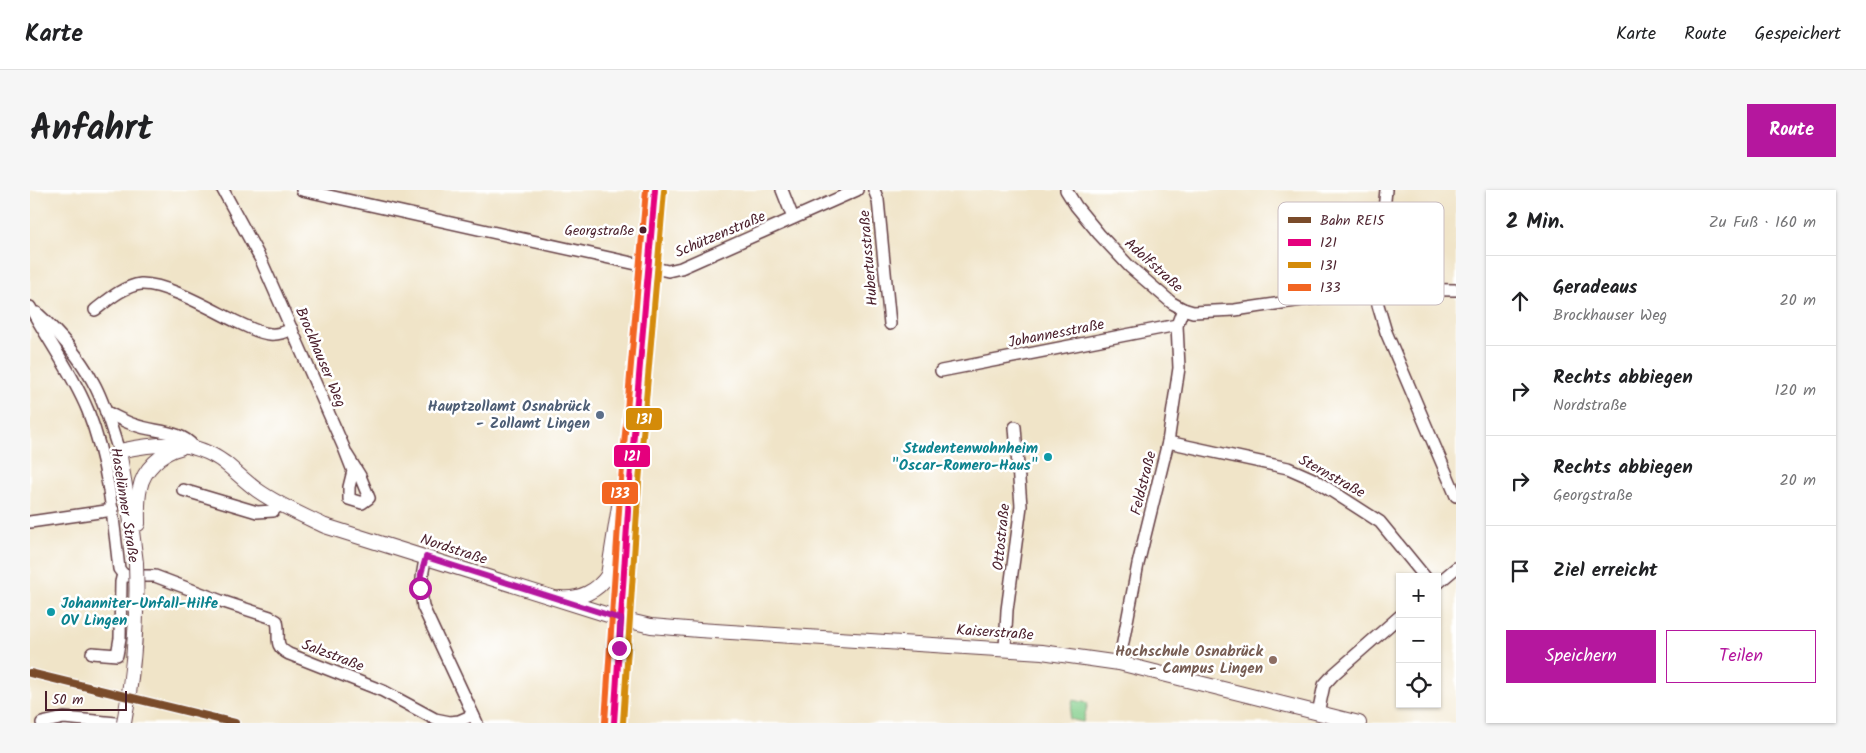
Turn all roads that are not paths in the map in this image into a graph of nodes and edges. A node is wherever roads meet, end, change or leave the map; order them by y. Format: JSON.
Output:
{"nodes":[{"id":1,"x":223,"y":190,"type":"edge"},
{"id":2,"x":302,"y":190,"type":"edge"},
{"id":3,"x":655,"y":190,"type":"edge"},
{"id":4,"x":782,"y":190,"type":"edge"},
{"id":5,"x":857,"y":190,"type":"edge"},
{"id":6,"x":874,"y":190,"type":"edge"},
{"id":7,"x":1066,"y":190,"type":"edge"},
{"id":8,"x":324,"y":193,"type":"edge"},
{"id":9,"x":793,"y":218,"type":"junction"},
{"id":10,"x":648,"y":267,"type":"junction"},
{"id":11,"x":1278,"y":304,"type":"edge"},
{"id":12,"x":1378,"y":305,"type":"edge"},
{"id":13,"x":30,"y":307,"type":"edge"},
{"id":14,"x":1183,"y":309,"type":"junction"},
{"id":15,"x":95,"y":310,"type":"dead end"},
{"id":16,"x":890,"y":324,"type":"dead end"},
{"id":17,"x":1178,"y":325,"type":"junction"},
{"id":18,"x":292,"y":329,"type":"junction"},
{"id":19,"x":941,"y":371,"type":"dead end"},
{"id":20,"x":106,"y":412,"type":"junction"},
{"id":21,"x":1015,"y":427,"type":"dead end"},
{"id":22,"x":1168,"y":442,"type":"junction"},
{"id":23,"x":193,"y":446,"type":"junction"},
{"id":24,"x":119,"y":452,"type":"junction"},
{"id":25,"x":347,"y":455,"type":"junction"},
{"id":26,"x":630,"y":481,"type":"junction"},
{"id":27,"x":183,"y":490,"type":"dead end"},
{"id":28,"x":1456,"y":496,"type":"edge"},
{"id":29,"x":280,"y":504,"type":"junction"},
{"id":30,"x":113,"y":510,"type":"junction"},
{"id":31,"x":134,"y":514,"type":"junction"},
{"id":32,"x":30,"y":522,"type":"edge"},
{"id":33,"x":426,"y":557,"type":"junction"},
{"id":34,"x":1456,"y":568,"type":"edge"},
{"id":35,"x":1422,"y":573,"type":"edge"},
{"id":36,"x":123,"y":574,"type":"junction"},
{"id":37,"x":146,"y":576,"type":"joint"},
{"id":38,"x":1441,"y":581,"type":"edge"},
{"id":39,"x":535,"y":593,"type":"junction"},
{"id":40,"x":1398,"y":618,"type":"edge"},
{"id":41,"x":621,"y":619,"type":"junction"},
{"id":42,"x":1005,"y":650,"type":"junction"},
{"id":43,"x":92,"y":653,"type":"dead end"},
{"id":44,"x":1119,"y":663,"type":"junction"},
{"id":45,"x":1318,"y":713,"type":"junction"},
{"id":46,"x":475,"y":719,"type":"edge"},
{"id":47,"x":42,"y":723,"type":"edge"},
{"id":48,"x":116,"y":723,"type":"edge"},
{"id":49,"x":124,"y":723,"type":"edge"},
{"id":50,"x":614,"y":723,"type":"edge"},
{"id":51,"x":1359,"y":723,"type":"edge"}],
"edges":[{"from":1,"to":18,"type":"street","name":"Brockhauser Weg"},
{"from":2,"to":8,"type":"street","name":"Schützenstraße"},
{"from":3,"to":10,"type":"main road"},
{"from":4,"to":9,"type":"street"},
{"from":5,"to":9,"type":"street","name":"Schützenstraße"},
{"from":6,"to":16,"type":"street","name":"Hubertusstraße"},
{"from":7,"to":14,"type":"street","name":"Adolfstraße"},
{"from":8,"to":10,"type":"street","name":"Schützenstraße"},
{"from":9,"to":10,"type":"street","name":"Schützenstraße"},
{"from":10,"to":26,"type":"main road"},
{"from":11,"to":14,"type":"street","name":"Adolfstraße"},
{"from":12,"to":28,"type":"street"},
{"from":13,"to":20,"type":"street","name":"Haselünner Straße"},
{"from":13,"to":30,"type":"street","name":"Haselünner Straße"},
{"from":14,"to":17,"type":"street","name":"Feldstraße"},
{"from":15,"to":18,"type":"street"},
{"from":17,"to":19,"type":"street","name":"Johannesstraße"},
{"from":17,"to":22,"type":"street","name":"Feldstraße"},
{"from":18,"to":25,"type":"street","name":"Brockhauser Weg"},
{"from":20,"to":23,"type":"street"},
{"from":20,"to":24,"type":"street","name":"Haselünner Straße"},
{"from":21,"to":42,"type":"street","name":"Ottostraße"},
{"from":22,"to":35,"type":"street","name":"Sternstraße"},
{"from":22,"to":44,"type":"street","name":"Feldstraße"},
{"from":23,"to":24,"type":"main road","name":"Nordstraße"},
{"from":23,"to":29,"type":"main road","name":"Nordstraße"},
{"from":23,"to":31,"type":"main road"},
{"from":24,"to":31,"type":"main road"},
{"from":25,"to":25,"type":"street","name":"Brockhauser Weg"},
{"from":26,"to":39,"type":"main road"},
{"from":26,"to":41,"type":"main road"},
{"from":27,"to":29,"type":"street"},
{"from":29,"to":33,"type":"main road","name":"Nordstraße"},
{"from":30,"to":32,"type":"street"},
{"from":30,"to":36,"type":"street","name":"Haselünner Straße"},
{"from":31,"to":49,"type":"main road","bridge":true},
{"from":33,"to":39,"type":"main road","name":"Nordstraße"},
{"from":33,"to":46,"type":"street"},
{"from":34,"to":38,"type":"street"},
{"from":36,"to":37,"type":"street","name":"Haselünner Straße"},
{"from":36,"to":43,"type":"street","name":"Haselünner Straße"},
{"from":37,"to":46,"type":"street","name":"Salzstraße"},
{"from":39,"to":41,"type":"main road","name":"Nordstraße"},
{"from":40,"to":45,"type":"street"},
{"from":41,"to":42,"type":"main road","name":"Kaiserstraße"},
{"from":41,"to":50,"type":"street"},
{"from":42,"to":44,"type":"main road","name":"Kaiserstraße"},
{"from":44,"to":45,"type":"main road","name":"Kaiserstraße"},
{"from":45,"to":51,"type":"main road","name":"Kaiserstraße"},
{"from":47,"to":48,"type":"street"}]}
